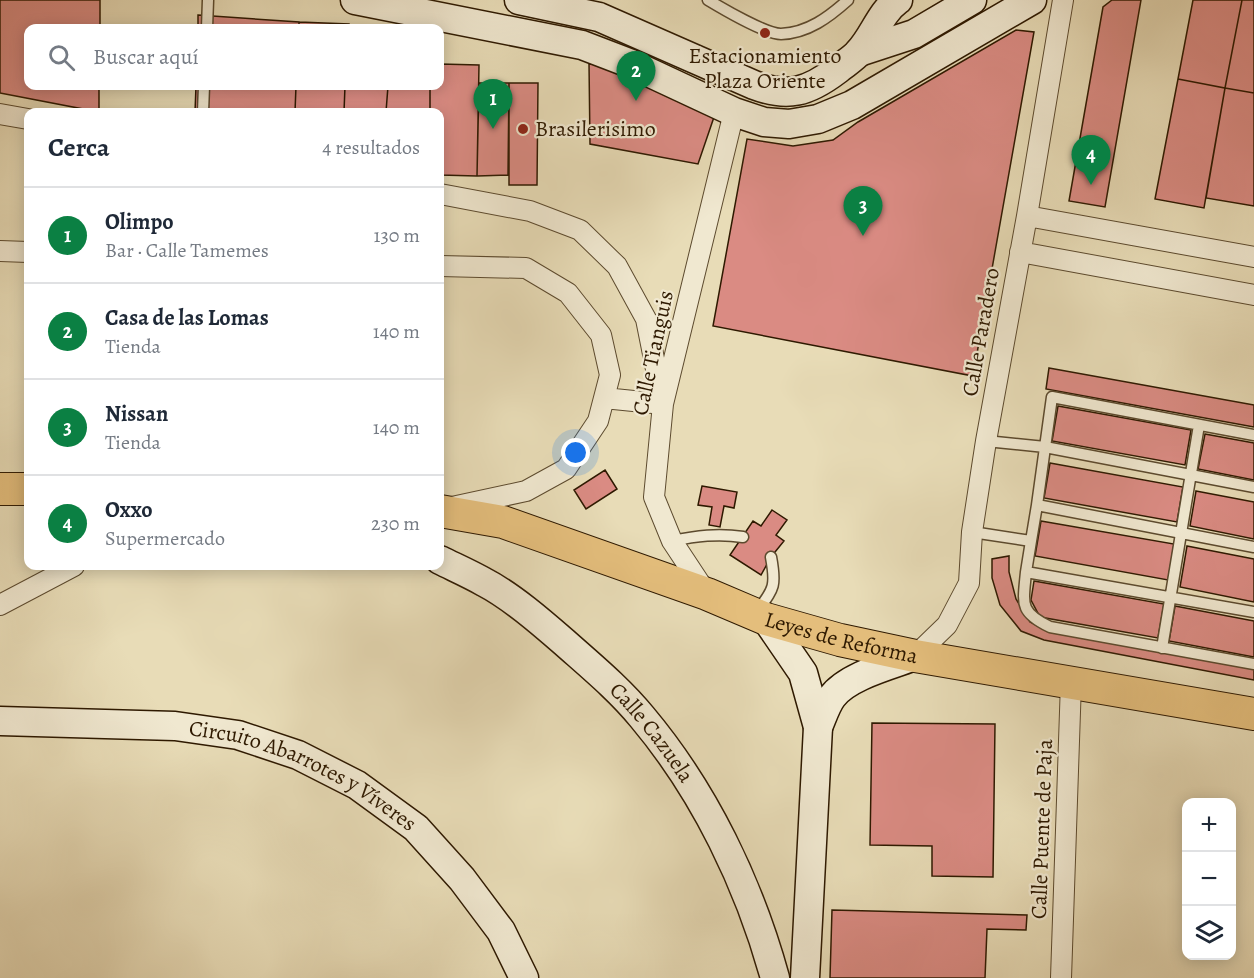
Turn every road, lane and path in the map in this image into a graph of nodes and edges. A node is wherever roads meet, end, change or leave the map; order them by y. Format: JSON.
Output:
{"nodes":[{"id":1,"x":208,"y":0,"type":"edge"},
{"id":2,"x":355,"y":0,"type":"edge"},
{"id":3,"x":519,"y":0,"type":"edge"},
{"id":4,"x":708,"y":0,"type":"edge"},
{"id":5,"x":848,"y":0,"type":"edge"},
{"id":6,"x":898,"y":0,"type":"edge"},
{"id":7,"x":972,"y":0,"type":"edge"},
{"id":8,"x":1032,"y":0,"type":"edge"},
{"id":9,"x":1063,"y":0,"type":"edge"},
{"id":10,"x":593,"y":9,"type":"edge"},
{"id":11,"x":207,"y":24,"type":"edge"},
{"id":12,"x":859,"y":52,"type":"junction"},
{"id":13,"x":204,"y":90,"type":"edge"},
{"id":14,"x":203,"y":108,"type":"edge"},
{"id":15,"x":734,"y":112,"type":"junction"},
{"id":16,"x":0,"y":114,"type":"edge"},
{"id":17,"x":24,"y":118,"type":"edge"},
{"id":18,"x":444,"y":195,"type":"edge"},
{"id":19,"x":1027,"y":216,"type":"junction"},
{"id":20,"x":0,"y":251,"type":"edge"},
{"id":21,"x":24,"y":252,"type":"edge"},
{"id":22,"x":1020,"y":252,"type":"junction"},
{"id":23,"x":1254,"y":257,"type":"edge"},
{"id":24,"x":444,"y":266,"type":"edge"},
{"id":25,"x":1254,"y":295,"type":"edge"},
{"id":26,"x":604,"y":398,"type":"junction"},
{"id":27,"x":663,"y":404,"type":"junction"},
{"id":28,"x":1199,"y":425,"type":"junction"},
{"id":29,"x":1254,"y":435,"type":"edge"},
{"id":30,"x":986,"y":441,"type":"junction"},
{"id":31,"x":1045,"y":447,"type":"junction"},
{"id":32,"x":1191,"y":475,"type":"junction"},
{"id":33,"x":1254,"y":487,"type":"edge"},
{"id":34,"x":0,"y":489,"type":"edge"},
{"id":35,"x":24,"y":489,"type":"edge"},
{"id":36,"x":1037,"y":505,"type":"junction"},
{"id":37,"x":444,"y":509,"type":"edge"},
{"id":38,"x":444,"y":511,"type":"edge"},
{"id":39,"x":972,"y":532,"type":"junction"},
{"id":40,"x":1181,"y":533,"type":"junction"},
{"id":41,"x":743,"y":537,"type":"dead end"},
{"id":42,"x":1031,"y":541,"type":"junction"},
{"id":43,"x":672,"y":542,"type":"junction"},
{"id":44,"x":1254,"y":547,"type":"edge"},
{"id":45,"x":771,"y":557,"type":"dead end"},
{"id":46,"x":444,"y":562,"type":"edge"},
{"id":47,"x":66,"y":570,"type":"edge"},
{"id":48,"x":1026,"y":572,"type":"junction"},
{"id":49,"x":706,"y":594,"type":"junction"},
{"id":50,"x":1172,"y":596,"type":"junction"},
{"id":51,"x":0,"y":605,"type":"edge"},
{"id":52,"x":1254,"y":612,"type":"edge"},
{"id":53,"x":760,"y":617,"type":"junction"},
{"id":54,"x":1162,"y":648,"type":"junction"},
{"id":55,"x":915,"y":656,"type":"junction"},
{"id":56,"x":1254,"y":664,"type":"edge"},
{"id":57,"x":1071,"y":682,"type":"junction"},
{"id":58,"x":1254,"y":714,"type":"edge"},
{"id":59,"x":0,"y":721,"type":"edge"},
{"id":60,"x":818,"y":727,"type":"junction"},
{"id":61,"x":524,"y":978,"type":"edge"},
{"id":62,"x":776,"y":978,"type":"edge"},
{"id":63,"x":805,"y":978,"type":"edge"},
{"id":64,"x":1061,"y":978,"type":"edge"}],
"edges":[{"from":1,"to":11,"type":"lane"},
{"from":2,"to":15,"type":"main road"},
{"from":3,"to":10,"type":"main road"},
{"from":4,"to":5,"type":"lane"},
{"from":6,"to":12,"type":"main road"},
{"from":7,"to":12,"type":"main road"},
{"from":8,"to":15,"type":"main road"},
{"from":9,"to":19,"type":"street","name":"Calle Paradero"},
{"from":10,"to":12,"type":"main road"},
{"from":13,"to":14,"type":"lane"},
{"from":15,"to":27,"type":"street","name":"Calle Tianguis"},
{"from":16,"to":17,"type":"street"},
{"from":18,"to":27,"type":"street"},
{"from":19,"to":22,"type":"street","name":"Calle Paradero"},
{"from":19,"to":23,"type":"street"},
{"from":20,"to":21,"type":"street"},
{"from":22,"to":25,"type":"street"},
{"from":22,"to":30,"type":"street","name":"Calle Paradero"},
{"from":24,"to":26,"type":"street"},
{"from":26,"to":27,"type":"street"},
{"from":26,"to":37,"type":"street"},
{"from":27,"to":43,"type":"street","name":"Calle Tianguis"},
{"from":28,"to":29,"type":"lane"},
{"from":28,"to":31,"type":"lane"},
{"from":28,"to":32,"type":"lane"},
{"from":30,"to":31,"type":"lane"},
{"from":30,"to":39,"type":"street","name":"Calle Paradero"},
{"from":31,"to":32,"type":"lane"},
{"from":31,"to":36,"type":"lane"},
{"from":32,"to":33,"type":"lane"},
{"from":32,"to":40,"type":"lane"},
{"from":34,"to":35,"type":"main road"},
{"from":36,"to":40,"type":"lane"},
{"from":36,"to":42,"type":"lane"},
{"from":38,"to":49,"type":"main road","name":"Leyes de Reforma"},
{"from":39,"to":42,"type":"lane"},
{"from":39,"to":55,"type":"street","name":"Calle Paradero"},
{"from":40,"to":44,"type":"lane"},
{"from":40,"to":50,"type":"lane"},
{"from":41,"to":43,"type":"lane"},
{"from":42,"to":48,"type":"lane"},
{"from":43,"to":49,"type":"street","name":"Calle Tianguis"},
{"from":45,"to":53,"type":"lane"},
{"from":46,"to":62,"type":"main road","name":"Calle Cazuela"},
{"from":47,"to":51,"type":"street"},
{"from":48,"to":50,"type":"lane"},
{"from":48,"to":54,"type":"lane"},
{"from":49,"to":53,"type":"main road","name":"Leyes de Reforma"},
{"from":50,"to":52,"type":"lane"},
{"from":50,"to":54,"type":"lane"},
{"from":53,"to":55,"type":"main road","name":"Leyes de Reforma"},
{"from":53,"to":60,"type":"main road"},
{"from":54,"to":56,"type":"lane"},
{"from":55,"to":57,"type":"main road","name":"Leyes de Reforma"},
{"from":55,"to":60,"type":"main road"},
{"from":57,"to":58,"type":"main road","name":"Leyes de Reforma"},
{"from":57,"to":64,"type":"street","name":"Calle Puente de Paja"},
{"from":59,"to":61,"type":"main road","name":"Circuito Abarrotes y Víveres"},
{"from":60,"to":63,"type":"main road"}]}
